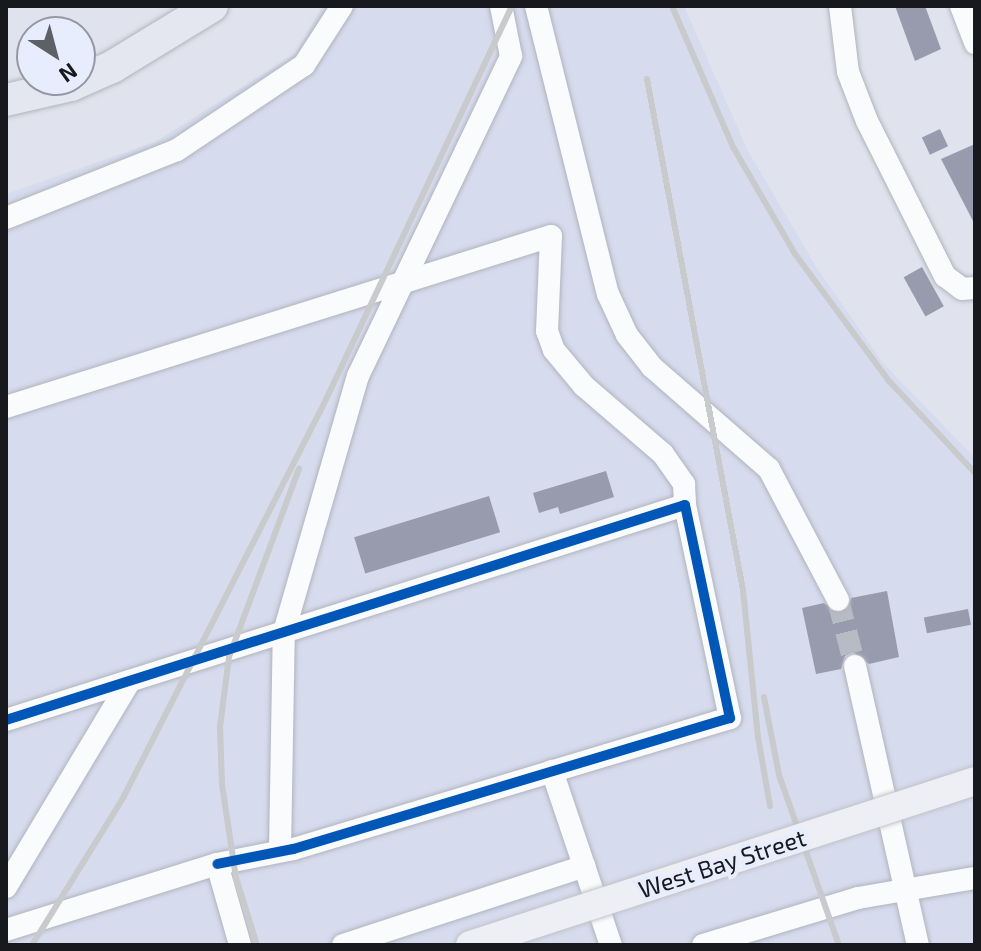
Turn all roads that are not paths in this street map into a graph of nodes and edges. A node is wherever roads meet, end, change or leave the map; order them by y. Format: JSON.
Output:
{"nodes":[{"id":1,"x":212,"y":6,"type":"edge"},
{"id":2,"x":342,"y":6,"type":"edge"},
{"id":3,"x":501,"y":6,"type":"edge"},
{"id":4,"x":536,"y":6,"type":"edge"},
{"id":5,"x":840,"y":6,"type":"edge"},
{"id":6,"x":961,"y":6,"type":"edge"},
{"id":7,"x":975,"y":43,"type":"edge"},
{"id":8,"x":6,"y":100,"type":"edge"},
{"id":9,"x":6,"y":218,"type":"edge"},
{"id":10,"x":402,"y":282,"type":"junction"},
{"id":11,"x":975,"y":288,"type":"edge"},
{"id":12,"x":6,"y":407,"type":"edge"},
{"id":13,"x":685,"y":505,"type":"junction"},
{"id":14,"x":838,"y":600,"type":"tunnel mouth"},
{"id":15,"x":284,"y":632,"type":"junction"},
{"id":16,"x":855,"y":666,"type":"tunnel mouth"},
{"id":17,"x":130,"y":681,"type":"junction"},
{"id":18,"x":6,"y":720,"type":"edge"},
{"id":19,"x":552,"y":771,"type":"junction"},
{"id":20,"x":975,"y":781,"type":"edge"},
{"id":21,"x":280,"y":851,"type":"junction"},
{"id":22,"x":217,"y":864,"type":"junction"},
{"id":23,"x":584,"y":866,"type":"junction"},
{"id":24,"x":975,"y":878,"type":"edge"},
{"id":25,"x":6,"y":887,"type":"edge"},
{"id":26,"x":906,"y":889,"type":"junction"},
{"id":27,"x":6,"y":930,"type":"edge"},
{"id":28,"x":389,"y":938,"type":"edge"},
{"id":29,"x":240,"y":945,"type":"edge"},
{"id":30,"x":343,"y":945,"type":"edge"},
{"id":31,"x":470,"y":945,"type":"edge"},
{"id":32,"x":611,"y":945,"type":"edge"},
{"id":33,"x":703,"y":945,"type":"edge"},
{"id":34,"x":918,"y":945,"type":"edge"}],
"edges":[{"from":1,"to":8,"type":"highway"},
{"from":2,"to":9,"type":"street"},
{"from":3,"to":10,"type":"street"},
{"from":4,"to":14,"type":"street"},
{"from":5,"to":11,"type":"street"},
{"from":6,"to":7,"type":"street"},
{"from":10,"to":12,"type":"street"},
{"from":10,"to":13,"type":"street"},
{"from":10,"to":15,"type":"street"},
{"from":13,"to":15,"type":"street"},
{"from":13,"to":19,"type":"street"},
{"from":15,"to":17,"type":"street"},
{"from":15,"to":21,"type":"street"},
{"from":16,"to":26,"type":"street"},
{"from":17,"to":18,"type":"street"},
{"from":17,"to":25,"type":"street"},
{"from":19,"to":21,"type":"street"},
{"from":19,"to":23,"type":"street"},
{"from":20,"to":31,"type":"main road","name":"West Bay Street","bridge":true},
{"from":21,"to":22,"type":"street"},
{"from":22,"to":27,"type":"street"},
{"from":22,"to":29,"type":"street"},
{"from":23,"to":28,"type":"street"},
{"from":23,"to":32,"type":"street"},
{"from":24,"to":26,"type":"street"},
{"from":26,"to":33,"type":"street"},
{"from":26,"to":34,"type":"street"},
{"from":28,"to":30,"type":"street"}]}
